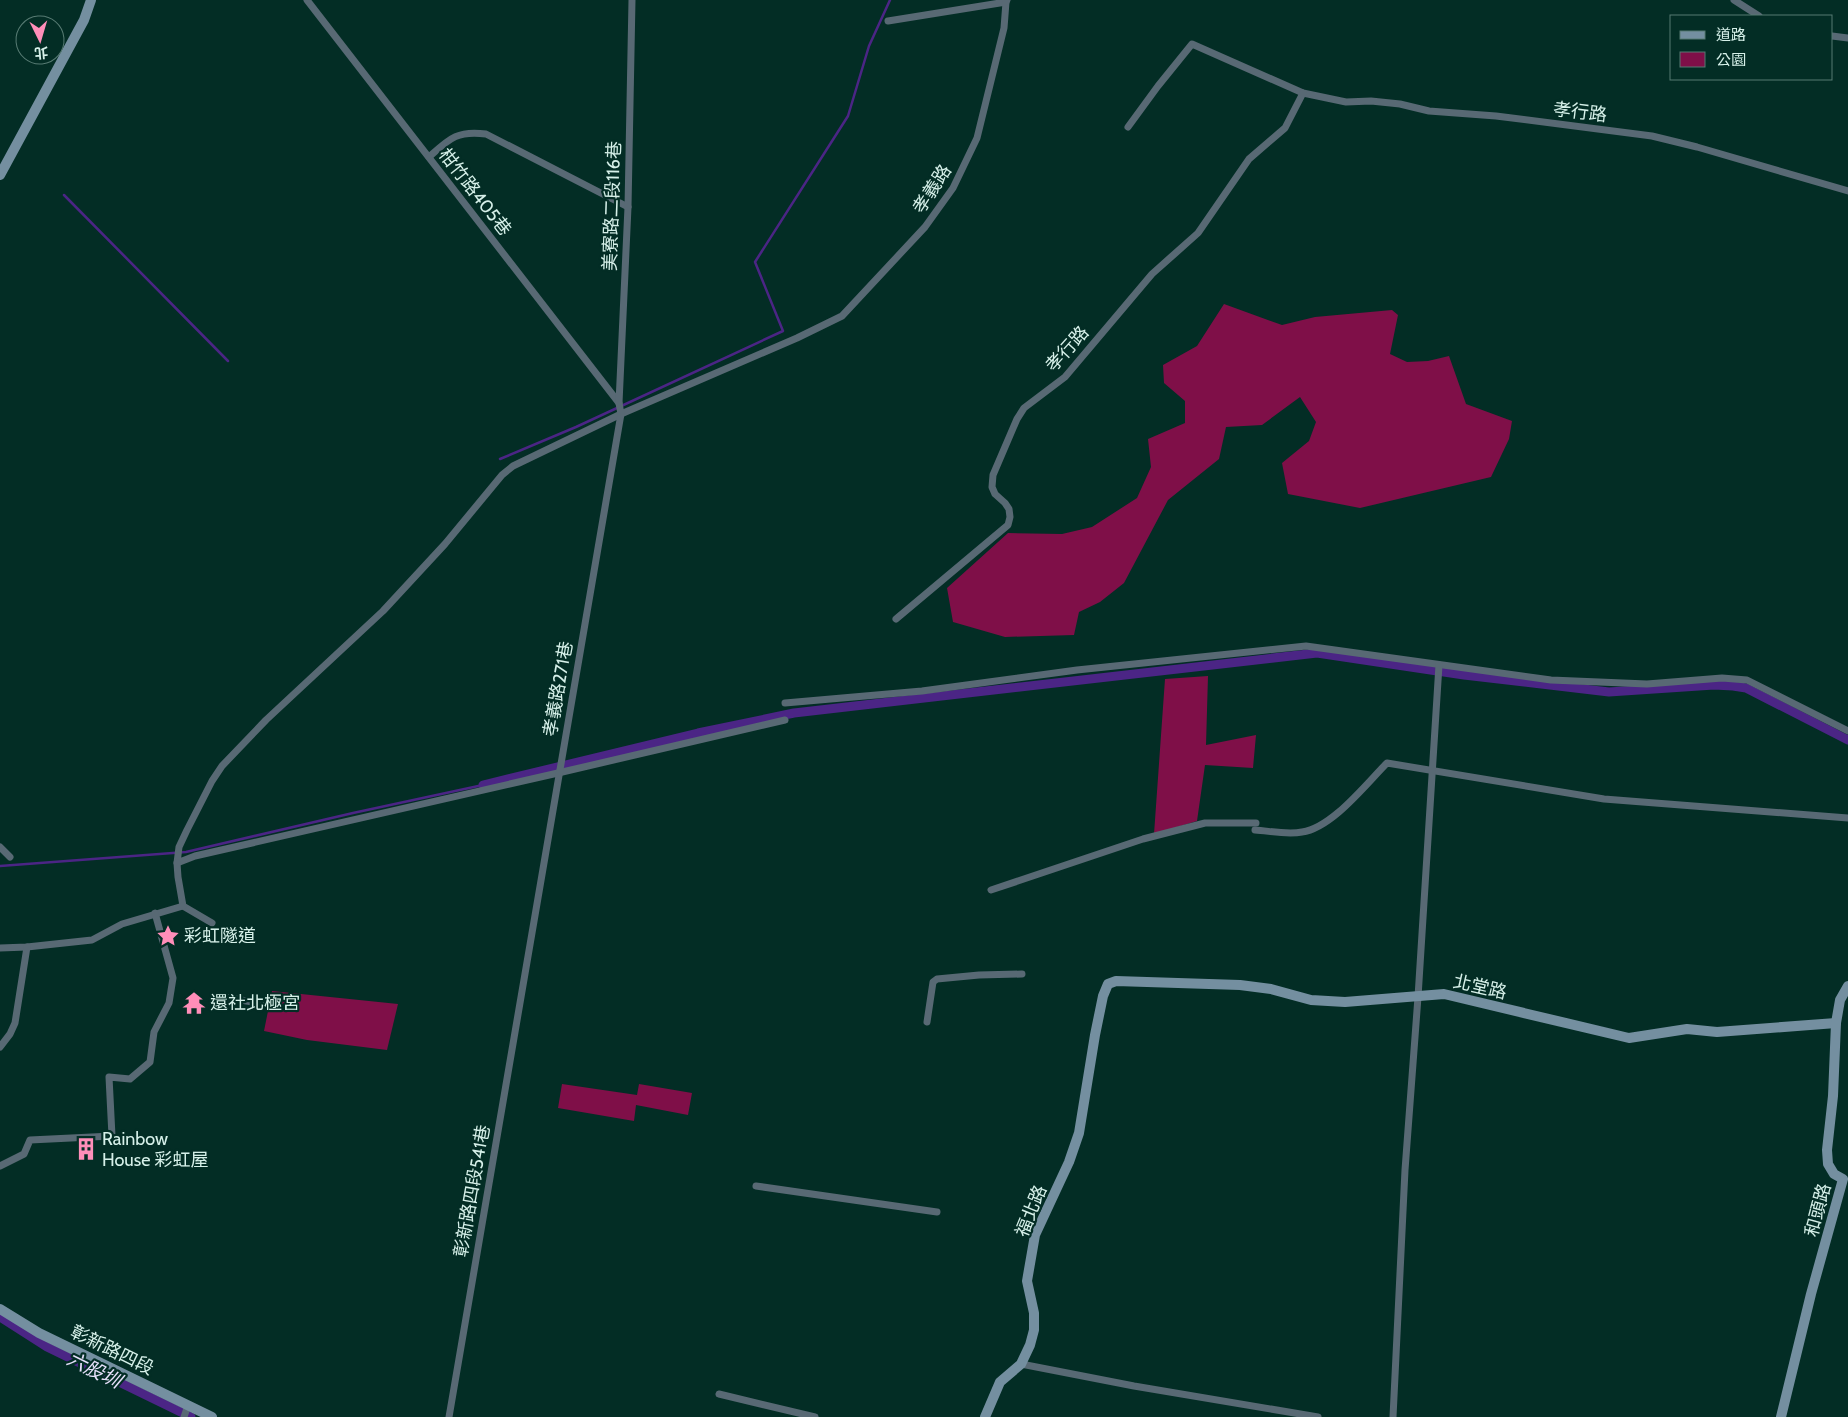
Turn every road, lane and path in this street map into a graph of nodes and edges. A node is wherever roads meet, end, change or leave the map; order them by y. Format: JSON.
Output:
{"nodes":[{"id":1,"x":91,"y":0,"type":"edge"},
{"id":2,"x":307,"y":0,"type":"edge"},
{"id":3,"x":632,"y":0,"type":"edge"},
{"id":4,"x":1734,"y":0,"type":"edge"},
{"id":5,"x":1747,"y":0,"type":"edge"},
{"id":6,"x":1007,"y":1,"type":"edge"},
{"id":7,"x":1742,"y":7,"type":"junction"},
{"id":8,"x":1757,"y":15,"type":"edge"},
{"id":9,"x":888,"y":22,"type":"dead end"},
{"id":10,"x":1833,"y":36,"type":"edge"},
{"id":11,"x":1848,"y":38,"type":"edge"},
{"id":12,"x":1304,"y":93,"type":"junction"},
{"id":13,"x":1128,"y":127,"type":"dead end"},
{"id":14,"x":429,"y":157,"type":"junction"},
{"id":15,"x":0,"y":174,"type":"edge"},
{"id":16,"x":1848,"y":191,"type":"edge"},
{"id":17,"x":628,"y":207,"type":"junction"},
{"id":18,"x":619,"y":403,"type":"junction"},
{"id":19,"x":621,"y":414,"type":"junction"},
{"id":20,"x":896,"y":619,"type":"dead end"},
{"id":21,"x":1439,"y":665,"type":"junction"},
{"id":22,"x":785,"y":703,"type":"dead end"},
{"id":23,"x":785,"y":720,"type":"dead end"},
{"id":24,"x":1848,"y":731,"type":"edge"},
{"id":25,"x":1432,"y":771,"type":"junction"},
{"id":26,"x":558,"y":773,"type":"junction"},
{"id":27,"x":1848,"y":818,"type":"edge"},
{"id":28,"x":0,"y":847,"type":"edge"},
{"id":29,"x":10,"y":857,"type":"dead end"},
{"id":30,"x":177,"y":863,"type":"junction"},
{"id":31,"x":991,"y":890,"type":"dead end"},
{"id":32,"x":183,"y":906,"type":"junction"},
{"id":33,"x":155,"y":913,"type":"junction"},
{"id":34,"x":212,"y":924,"type":"dead end"},
{"id":35,"x":28,"y":947,"type":"junction"},
{"id":36,"x":0,"y":948,"type":"edge"},
{"id":37,"x":525,"y":970,"type":"joint"},
{"id":38,"x":1022,"y":974,"type":"dead end"},
{"id":39,"x":1848,"y":986,"type":"edge"},
{"id":40,"x":218,"y":996,"type":"dead end"},
{"id":41,"x":1418,"y":997,"type":"junction"},
{"id":42,"x":264,"y":1004,"type":"dead end"},
{"id":43,"x":927,"y":1022,"type":"dead end"},
{"id":44,"x":1836,"y":1023,"type":"junction"},
{"id":45,"x":1095,"y":1035,"type":"joint"},
{"id":46,"x":0,"y":1047,"type":"edge"},
{"id":47,"x":0,"y":1166,"type":"edge"},
{"id":48,"x":756,"y":1186,"type":"dead end"},
{"id":49,"x":937,"y":1212,"type":"dead end"},
{"id":50,"x":0,"y":1308,"type":"edge"},
{"id":51,"x":1021,"y":1364,"type":"junction"},
{"id":52,"x":719,"y":1394,"type":"dead end"},
{"id":53,"x":188,"y":1406,"type":"junction"},
{"id":54,"x":184,"y":1417,"type":"edge"},
{"id":55,"x":212,"y":1417,"type":"edge"},
{"id":56,"x":449,"y":1417,"type":"edge"},
{"id":57,"x":815,"y":1417,"type":"edge"},
{"id":58,"x":985,"y":1417,"type":"edge"},
{"id":59,"x":1318,"y":1417,"type":"edge"},
{"id":60,"x":1393,"y":1417,"type":"edge"},
{"id":61,"x":1780,"y":1417,"type":"edge"}],
"edges":[{"from":1,"to":15,"type":"street"},
{"from":2,"to":14,"type":"street","name":"柑竹路405巷"},
{"from":3,"to":17,"type":"street","name":"美寮路二段116巷"},
{"from":4,"to":7,"type":"street"},
{"from":5,"to":7,"type":"street"},
{"from":6,"to":9,"type":"street","name":"孝義路"},
{"from":6,"to":19,"type":"street","name":"孝義路"},
{"from":7,"to":8,"type":"street"},
{"from":10,"to":11,"type":"street"},
{"from":12,"to":13,"type":"street","name":"孝行路"},
{"from":12,"to":16,"type":"street","name":"孝行路"},
{"from":12,"to":20,"type":"street","name":"孝行路"},
{"from":14,"to":17,"type":"street"},
{"from":14,"to":18,"type":"street","name":"柑竹路405巷"},
{"from":17,"to":18,"type":"street","name":"美寮路二段116巷"},
{"from":18,"to":19,"type":"street","name":"美寮路二段116巷"},
{"from":19,"to":26,"type":"street","name":"孝義路271巷"},
{"from":19,"to":30,"type":"street","name":"孝義路"},
{"from":21,"to":22,"type":"street"},
{"from":21,"to":24,"type":"street"},
{"from":21,"to":25,"type":"street"},
{"from":23,"to":26,"type":"street"},
{"from":25,"to":27,"type":"street"},
{"from":25,"to":31,"type":"street"},
{"from":25,"to":41,"type":"street"},
{"from":26,"to":30,"type":"street"},
{"from":26,"to":37,"type":"street","name":"孝義路271巷"},
{"from":28,"to":29,"type":"street"},
{"from":30,"to":32,"type":"street"},
{"from":32,"to":33,"type":"street"},
{"from":32,"to":34,"type":"street"},
{"from":33,"to":35,"type":"street"},
{"from":33,"to":47,"type":"street"},
{"from":35,"to":36,"type":"street"},
{"from":35,"to":46,"type":"street"},
{"from":37,"to":56,"type":"street","name":"彰新路四段541巷"},
{"from":38,"to":43,"type":"street"},
{"from":39,"to":44,"type":"street","name":"和頭路"},
{"from":40,"to":42,"type":"street"},
{"from":41,"to":44,"type":"street","name":"北堂路"},
{"from":41,"to":45,"type":"street","name":"北堂路"},
{"from":41,"to":60,"type":"street"},
{"from":44,"to":61,"type":"street","name":"和頭路"},
{"from":45,"to":51,"type":"street","name":"福北路"},
{"from":48,"to":49,"type":"street"},
{"from":50,"to":53,"type":"street","name":"彰新路四段"},
{"from":51,"to":58,"type":"street","name":"福北路"},
{"from":51,"to":59,"type":"street"},
{"from":52,"to":57,"type":"street"},
{"from":53,"to":54,"type":"street"},
{"from":53,"to":55,"type":"street","name":"彰新路四段"}]}
